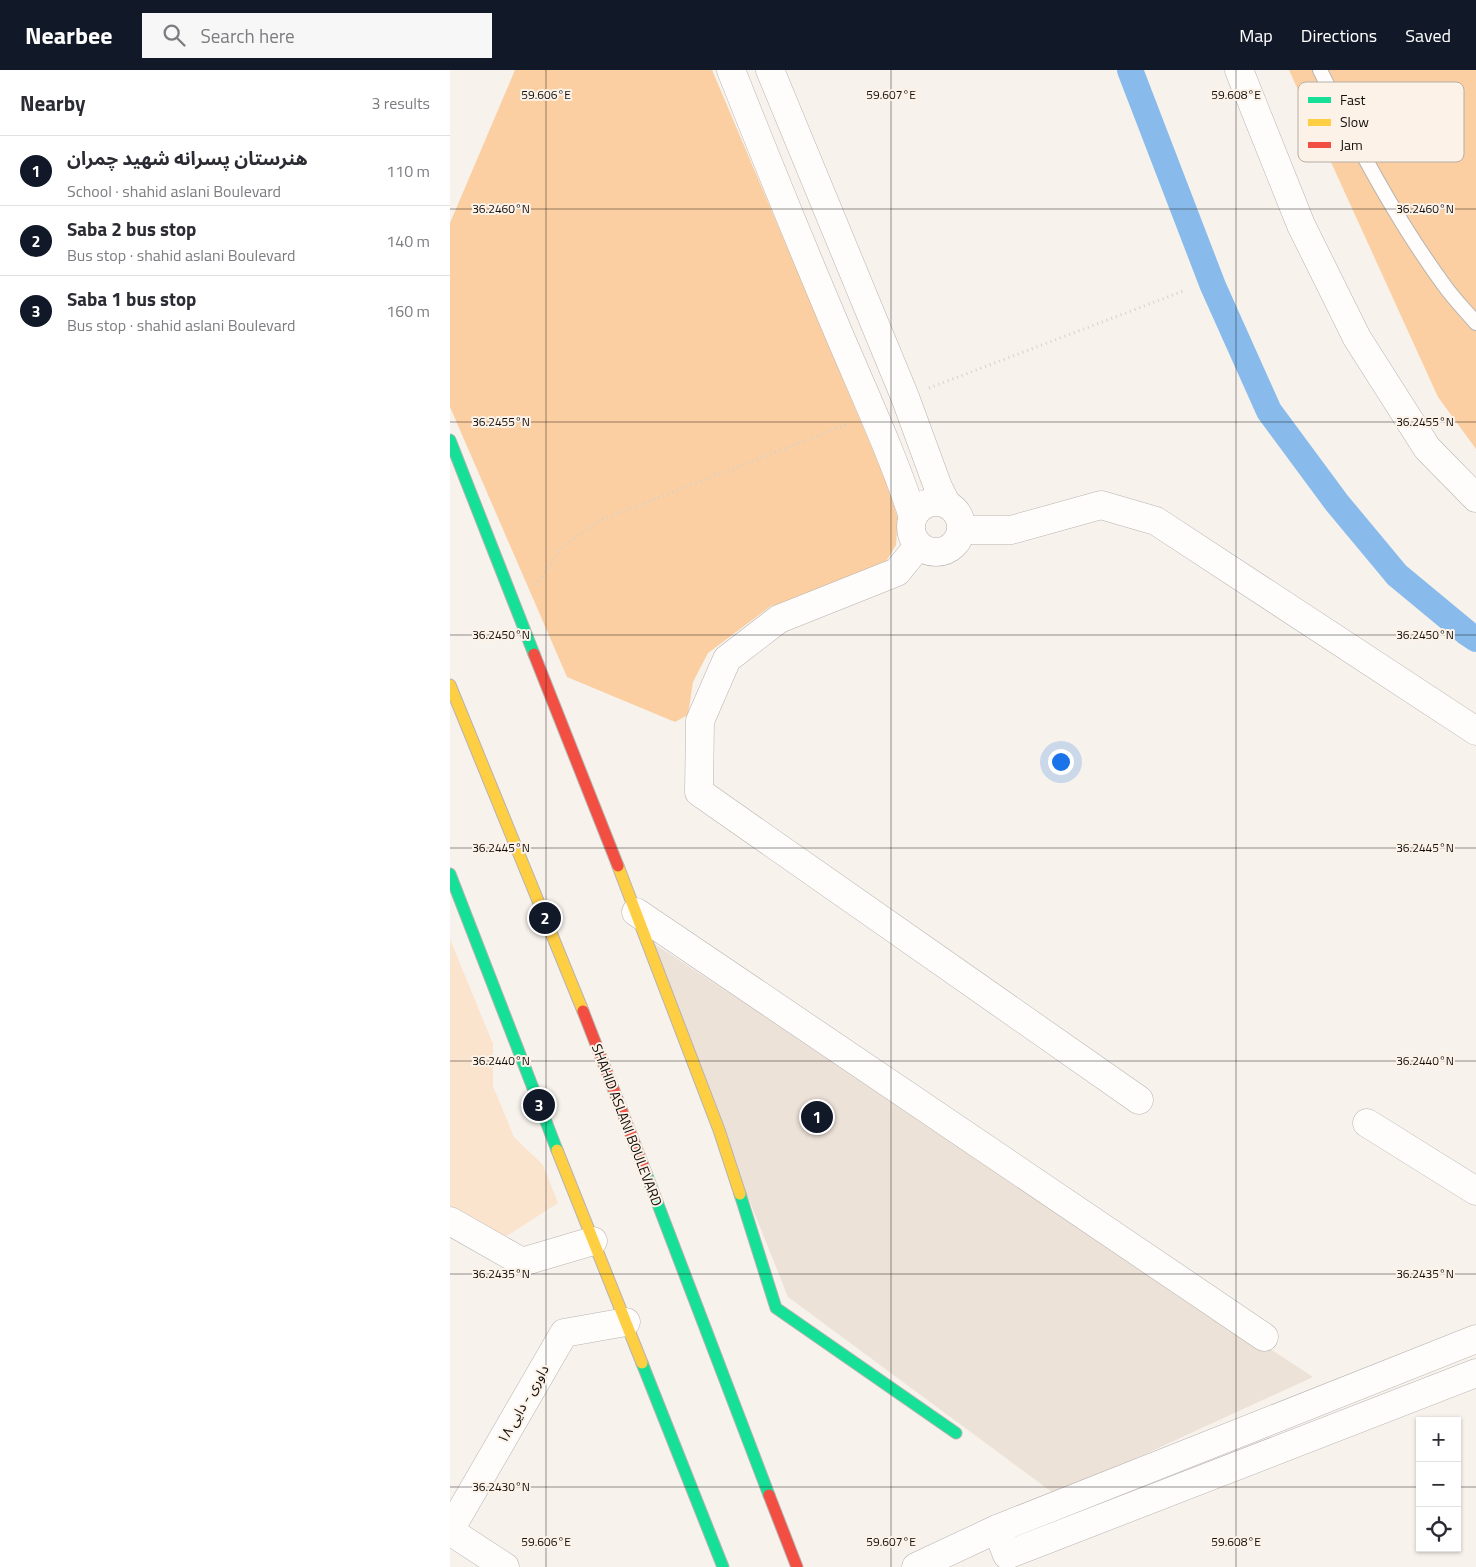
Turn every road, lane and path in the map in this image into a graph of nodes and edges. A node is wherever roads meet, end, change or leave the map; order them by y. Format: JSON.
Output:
{"nodes":[{"id":1,"x":731,"y":70,"type":"edge"},
{"id":2,"x":1239,"y":70,"type":"edge"},
{"id":3,"x":1320,"y":70,"type":"edge"},
{"id":4,"x":774,"y":80,"type":"edge"},
{"id":5,"x":1326,"y":82,"type":"edge"},
{"id":6,"x":744,"y":102,"type":"junction"},
{"id":7,"x":1368,"y":162,"type":"edge"},
{"id":8,"x":1186,"y":290,"type":"dead end"},
{"id":9,"x":869,"y":312,"type":"junction"},
{"id":10,"x":1476,"y":323,"type":"edge"},
{"id":11,"x":835,"y":325,"type":"junction"},
{"id":12,"x":905,"y":397,"type":"junction"},
{"id":13,"x":873,"y":414,"type":"junction"},
{"id":14,"x":450,"y":440,"type":"edge"},
{"id":15,"x":1476,"y":498,"type":"edge"},
{"id":16,"x":946,"y":503,"type":"junction"},
{"id":17,"x":913,"y":517,"type":"junction"},
{"id":18,"x":962,"y":530,"type":"junction"},
{"id":19,"x":918,"y":546,"type":"junction"},
{"id":20,"x":518,"y":612,"type":"junction"},
{"id":21,"x":450,"y":685,"type":"edge"},
{"id":22,"x":1476,"y":731,"type":"edge"},
{"id":23,"x":450,"y":874,"type":"edge"},
{"id":24,"x":636,"y":912,"type":"junction"},
{"id":25,"x":1139,"y":1100,"type":"dead end"},
{"id":26,"x":1367,"y":1123,"type":"dead end"},
{"id":27,"x":1476,"y":1191,"type":"edge"},
{"id":28,"x":450,"y":1221,"type":"edge"},
{"id":29,"x":593,"y":1241,"type":"junction"},
{"id":30,"x":626,"y":1322,"type":"junction"},
{"id":31,"x":1264,"y":1337,"type":"dead end"},
{"id":32,"x":1476,"y":1339,"type":"edge"},
{"id":33,"x":1476,"y":1373,"type":"edge"},
{"id":34,"x":956,"y":1433,"type":"dead end"},
{"id":35,"x":997,"y":1529,"type":"junction"},
{"id":36,"x":450,"y":1530,"type":"edge"},
{"id":37,"x":505,"y":1567,"type":"edge"},
{"id":38,"x":723,"y":1567,"type":"edge"},
{"id":39,"x":797,"y":1567,"type":"edge"},
{"id":40,"x":916,"y":1567,"type":"edge"}],
"edges":[{"from":1,"to":6,"type":"street"},
{"from":2,"to":15,"type":"street"},
{"from":3,"to":5,"type":"lane"},
{"from":4,"to":6,"type":"street"},
{"from":4,"to":9,"type":"street"},
{"from":6,"to":11,"type":"street"},
{"from":7,"to":10,"type":"lane"},
{"from":8,"to":12,"type":"path"},
{"from":9,"to":11,"type":"street"},
{"from":9,"to":12,"type":"street"},
{"from":11,"to":13,"type":"street"},
{"from":12,"to":16,"type":"street"},
{"from":13,"to":17,"type":"street"},
{"from":13,"to":20,"type":"path"},
{"from":14,"to":20,"type":"main road"},
{"from":16,"to":17,"type":"street"},
{"from":16,"to":18,"type":"street"},
{"from":17,"to":19,"type":"street"},
{"from":18,"to":19,"type":"street"},
{"from":18,"to":22,"type":"street"},
{"from":19,"to":25,"type":"street"},
{"from":20,"to":24,"type":"main road"},
{"from":21,"to":39,"type":"main road","name":"SHAHID ASLANI BOULEVARD"},
{"from":23,"to":29,"type":"main road"},
{"from":24,"to":31,"type":"street"},
{"from":24,"to":34,"type":"main road"},
{"from":26,"to":27,"type":"street"},
{"from":28,"to":29,"type":"street"},
{"from":29,"to":30,"type":"main road"},
{"from":30,"to":36,"type":"street","name":"داوری - دایی ۱۸"},
{"from":30,"to":38,"type":"main road"},
{"from":32,"to":35,"type":"street"},
{"from":33,"to":35,"type":"street"},
{"from":35,"to":40,"type":"street"},
{"from":36,"to":37,"type":"street"}]}
